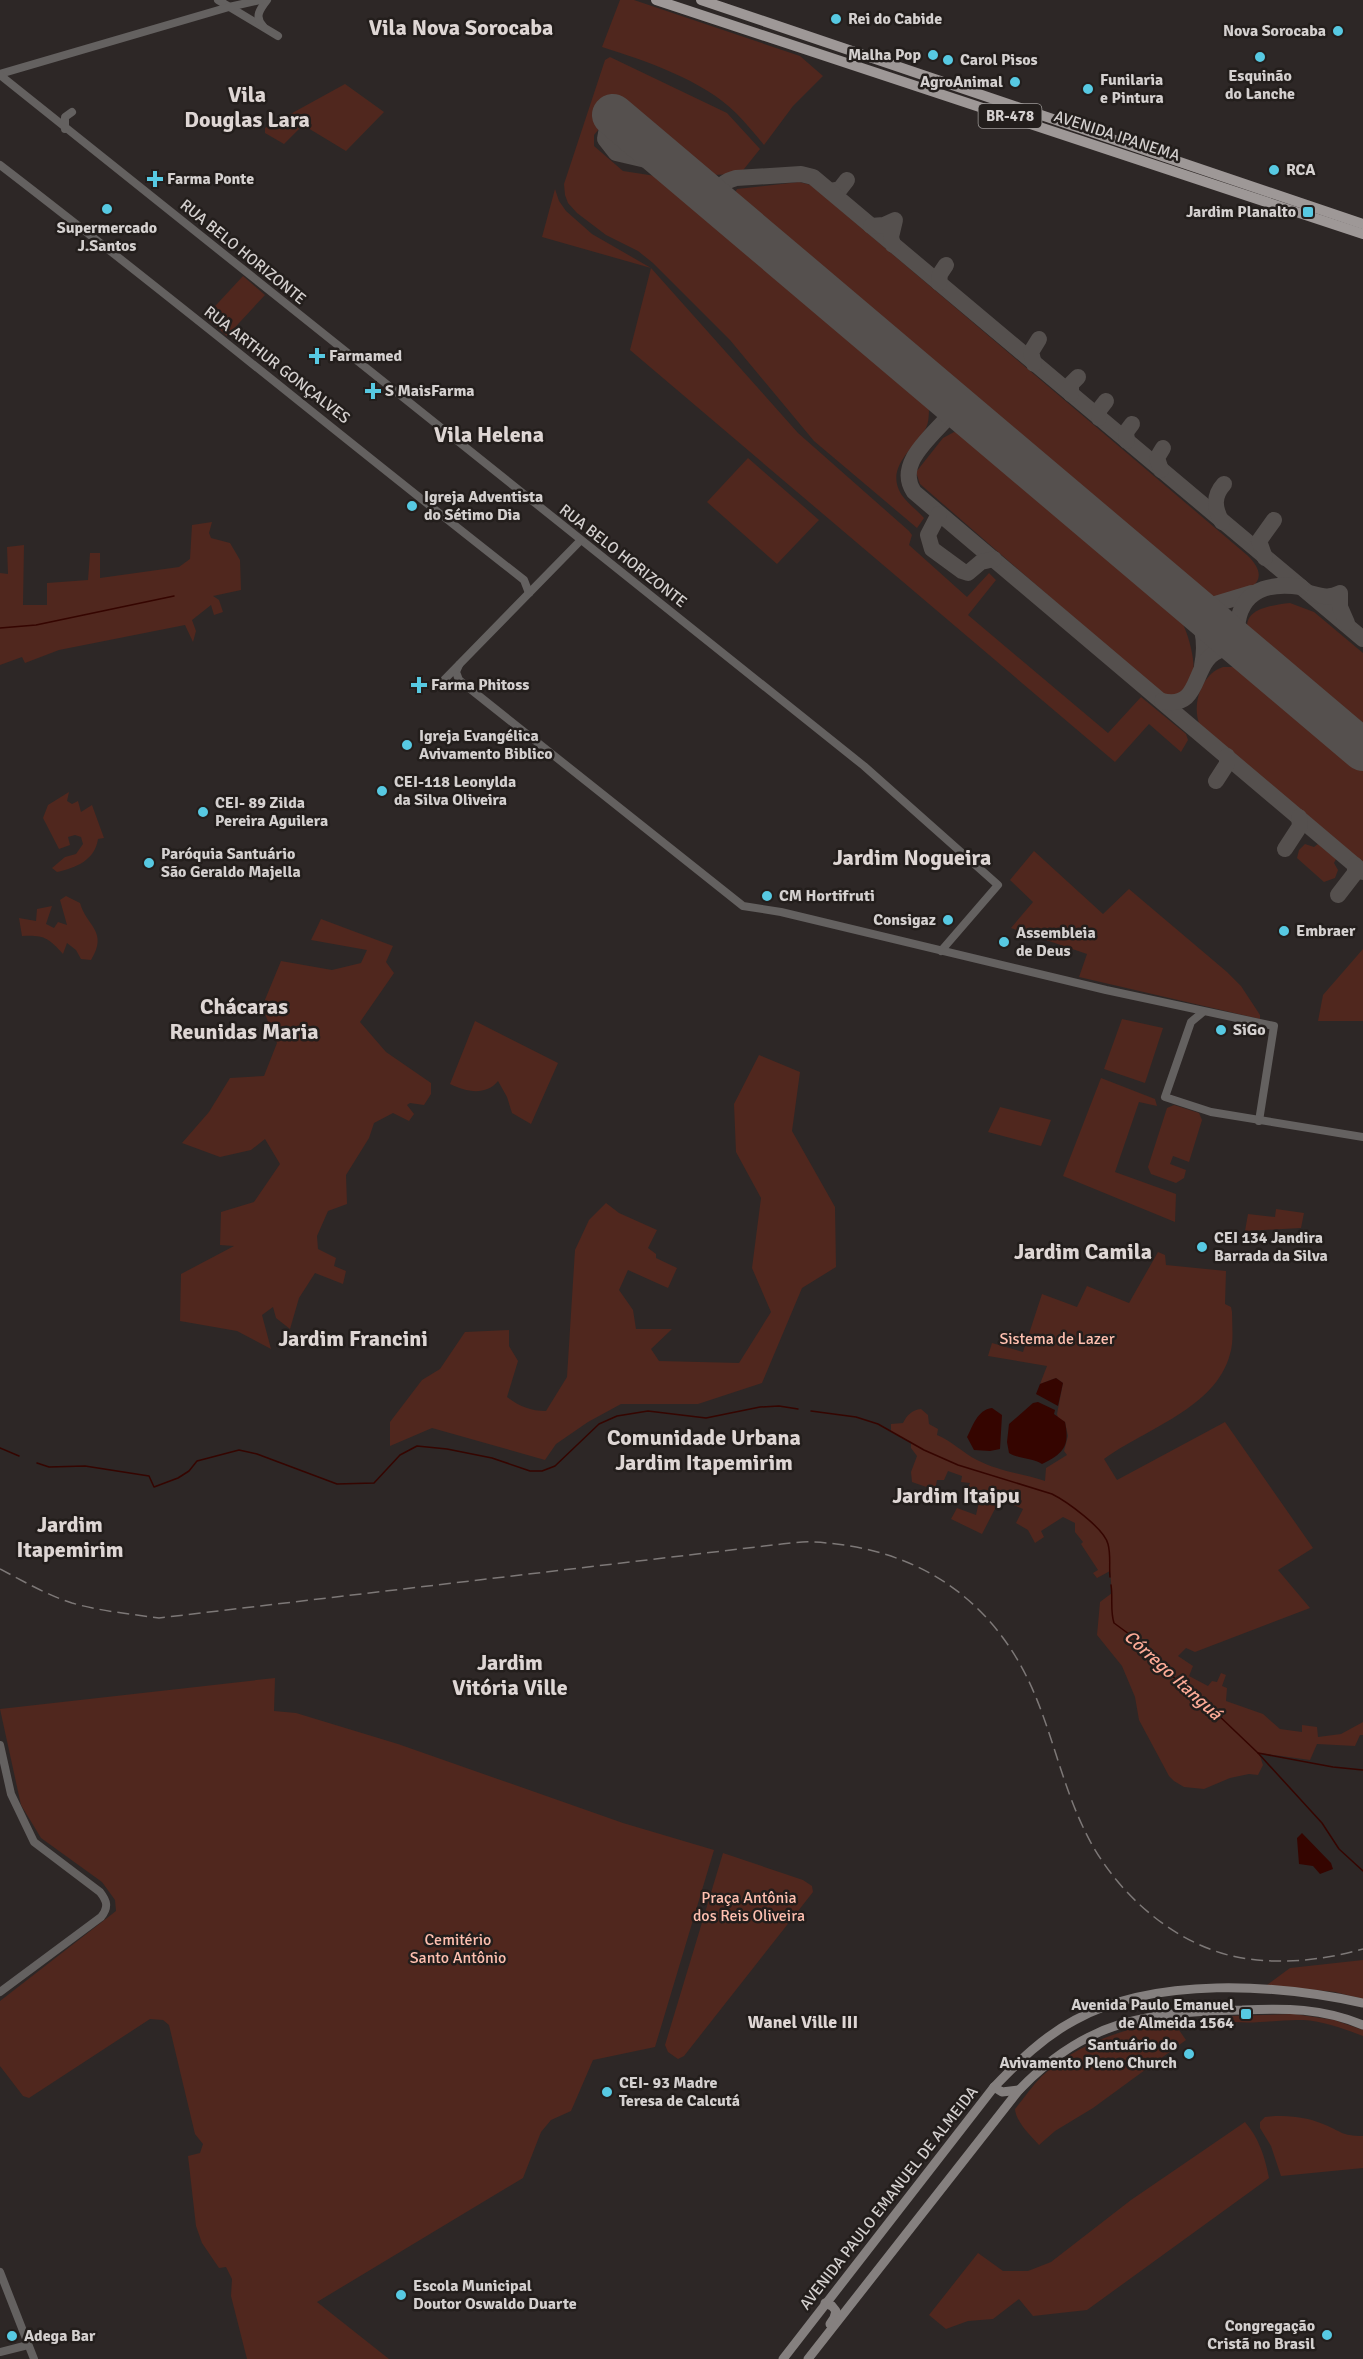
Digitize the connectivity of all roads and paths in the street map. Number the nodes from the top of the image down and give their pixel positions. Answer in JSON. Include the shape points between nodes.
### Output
{"nodes":[{"id":1,"x":217,"y":0,"type":"edge"},
{"id":2,"x":260,"y":0,"type":"edge"},
{"id":3,"x":267,"y":0,"type":"edge"},
{"id":4,"x":656,"y":0,"type":"edge"},
{"id":5,"x":701,"y":0,"type":"edge"},
{"id":6,"x":228,"y":7,"type":"junction"},
{"id":7,"x":210,"y":12,"type":"junction"},
{"id":8,"x":266,"y":29,"type":"junction"},
{"id":9,"x":278,"y":36,"type":"dead end"},
{"id":10,"x":0,"y":75,"type":"edge"},
{"id":11,"x":72,"y":112,"type":"dead end"},
{"id":12,"x":65,"y":129,"type":"junction"},
{"id":13,"x":0,"y":165,"type":"edge"},
{"id":14,"x":1363,"y":224,"type":"edge"},
{"id":15,"x":1363,"y":234,"type":"edge"},
{"id":16,"x":580,"y":541,"type":"junction"},
{"id":17,"x":529,"y":593,"type":"junction"},
{"id":18,"x":459,"y":665,"type":"junction"},
{"id":19,"x":459,"y":680,"type":"junction"},
{"id":20,"x":941,"y":951,"type":"junction"},
{"id":21,"x":1181,"y":1007,"type":"junction"},
{"id":22,"x":1204,"y":1012,"type":"junction"},
{"id":23,"x":1191,"y":1022,"type":"junction"},
{"id":24,"x":1256,"y":1118,"type":"junction"},
{"id":25,"x":1363,"y":1137,"type":"edge"},
{"id":26,"x":0,"y":1745,"type":"edge"},
{"id":27,"x":0,"y":1992,"type":"edge"},
{"id":28,"x":1363,"y":2003,"type":"edge"},
{"id":29,"x":1363,"y":2025,"type":"edge"},
{"id":30,"x":994,"y":2087,"type":"junction"},
{"id":31,"x":1019,"y":2090,"type":"junction"},
{"id":32,"x":0,"y":2272,"type":"edge"},
{"id":33,"x":825,"y":2303,"type":"junction"},
{"id":34,"x":28,"y":2345,"type":"junction"},
{"id":35,"x":0,"y":2352,"type":"edge"},
{"id":36,"x":809,"y":2358,"type":"edge"},
{"id":37,"x":34,"y":2359,"type":"edge"},
{"id":38,"x":783,"y":2359,"type":"edge"}],
"edges":[{"from":1,"to":6,"type":"street"},
{"from":1,"to":7,"type":"street"},
{"from":2,"to":6,"type":"street"},
{"from":3,"to":8,"type":"street","via":[[258,15]]},
{"from":4,"to":15,"type":"main road","name":"AVENIDA IPANEMA","number":"BR-478"},
{"from":5,"to":14,"type":"main road","name":"AVENIDA IPANEMA","number":"BR-478"},
{"from":6,"to":7,"type":"street"},
{"from":6,"to":8,"type":"street"},
{"from":7,"to":10,"type":"street"},
{"from":8,"to":9,"type":"street"},
{"from":10,"to":12,"type":"street","name":"RUA BELO HORIZONTE"},
{"from":11,"to":12,"type":"street","via":[[65,117]]},
{"from":12,"to":16,"type":"street","name":"RUA BELO HORIZONTE"},
{"from":13,"to":17,"type":"street","name":"RUA ARTHUR GONÇALVES","via":[[440,512],[524,580]]},
{"from":16,"to":17,"type":"street"},
{"from":16,"to":20,"type":"street","name":"RUA BELO HORIZONTE","via":[[864,766],[998,885]]},
{"from":17,"to":18,"type":"street"},
{"from":18,"to":19,"type":"street"},
{"from":18,"to":19,"type":"street","via":[[443,681]]},
{"from":19,"to":20,"type":"street","via":[[738,904]]},
{"from":20,"to":21,"type":"street"},
{"from":21,"to":22,"type":"street"},
{"from":21,"to":23,"type":"street"},
{"from":22,"to":23,"type":"street"},
{"from":22,"to":24,"type":"street","via":[[1274,1026]]},
{"from":23,"to":24,"type":"street","via":[[1165,1097],[1211,1112]]},
{"from":24,"to":25,"type":"street"},
{"from":26,"to":27,"type":"street","via":[[11,1794],[34,1842],[100,1892],[107,1903],[101,1917]]},
{"from":28,"to":30,"type":"main road","name":"AVENIDA PAULO EMANUEL DE ALMEIDA","via":[[1301,1991],[1255,1988],[1165,1991],[1131,1998],[1076,2019],[1019,2060]]},
{"from":29,"to":31,"type":"main road","via":[[1311,2009],[1205,2010],[1128,2020],[1068,2048]]},
{"from":30,"to":31,"type":"main road","via":[[1002,2092]]},
{"from":30,"to":33,"type":"main road","name":"AVENIDA PAULO EMANUEL DE ALMEIDA"},
{"from":31,"to":36,"type":"main road"},
{"from":32,"to":34,"type":"street"},
{"from":33,"to":36,"type":"main road","via":[[834,2308],[836,2315]]},
{"from":33,"to":38,"type":"main road","name":"AVENIDA PAULO EMANUEL DE ALMEIDA"},
{"from":34,"to":35,"type":"street"},
{"from":34,"to":37,"type":"street"}]}
